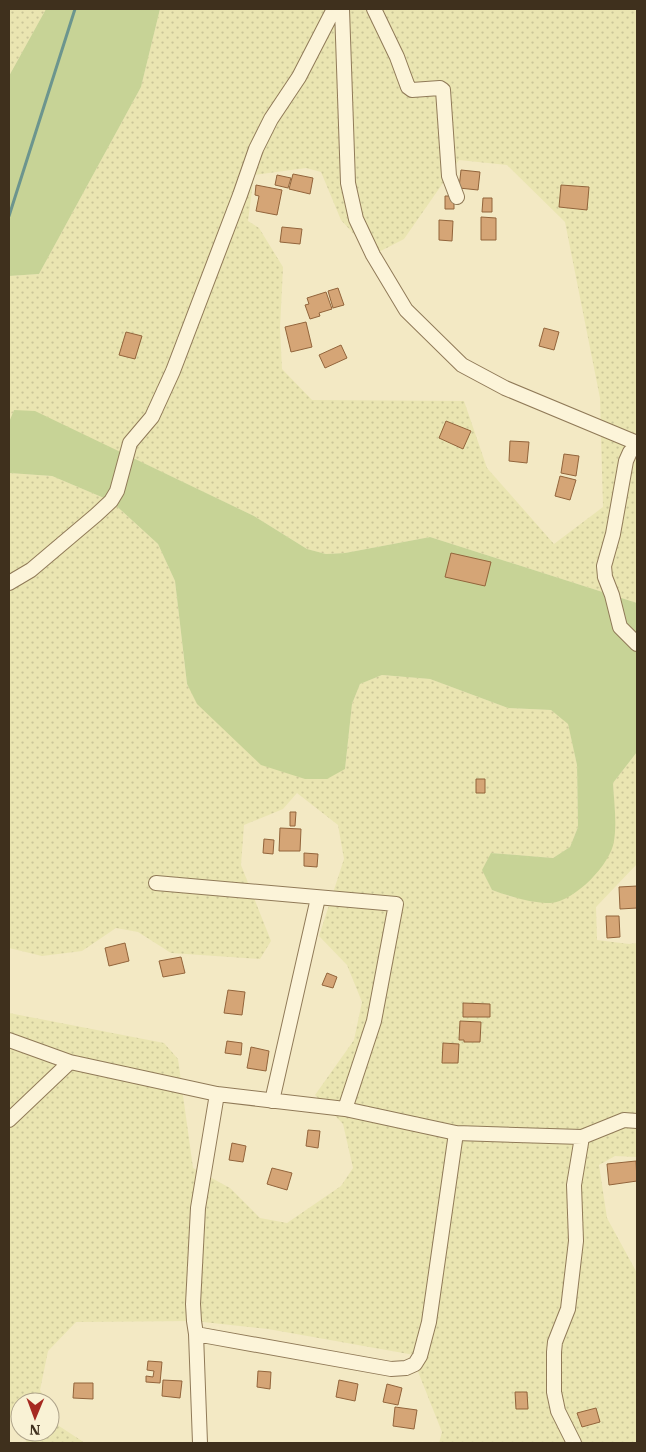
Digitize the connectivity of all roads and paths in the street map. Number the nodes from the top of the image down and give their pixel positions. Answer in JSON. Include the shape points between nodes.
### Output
{"nodes":[{"id":1,"x":334,"y":9,"type":"edge"},
{"id":2,"x":342,"y":9,"type":"edge"},
{"id":3,"x":374,"y":9,"type":"edge"},
{"id":4,"x":457,"y":197,"type":"dead end"},
{"id":5,"x":637,"y":445,"type":"edge"},
{"id":6,"x":9,"y":583,"type":"edge"},
{"id":7,"x":637,"y":644,"type":"edge"},
{"id":8,"x":156,"y":882,"type":"dead end"},
{"id":9,"x":318,"y":898,"type":"junction"},
{"id":10,"x":9,"y":1040,"type":"edge"},
{"id":11,"x":70,"y":1062,"type":"junction"},
{"id":12,"x":217,"y":1094,"type":"junction"},
{"id":13,"x":272,"y":1101,"type":"junction"},
{"id":14,"x":345,"y":1109,"type":"junction"},
{"id":15,"x":9,"y":1120,"type":"edge"},
{"id":16,"x":637,"y":1121,"type":"edge"},
{"id":17,"x":456,"y":1133,"type":"junction"},
{"id":18,"x":582,"y":1137,"type":"junction"},
{"id":19,"x":196,"y":1334,"type":"junction"},
{"id":20,"x":200,"y":1443,"type":"edge"},
{"id":21,"x":574,"y":1443,"type":"edge"}],
"edges":[{"from":1,"to":6,"type":"street","via":[[299,78],[256,148],[173,371],[152,417],[130,443],[117,491],[96,515],[30,570]]},
{"from":2,"to":5,"type":"street","via":[[348,183],[356,219],[373,256],[406,310],[462,365],[505,388]]},
{"from":3,"to":4,"type":"street","via":[[408,87],[412,90],[443,90],[449,176]]},
{"from":5,"to":7,"type":"street","via":[[626,461],[604,566],[604,578],[612,594],[620,627]]},
{"from":8,"to":9,"type":"street"},
{"from":9,"to":13,"type":"street"},
{"from":9,"to":14,"type":"street","via":[[396,904],[374,1021]]},
{"from":10,"to":11,"type":"street"},
{"from":11,"to":12,"type":"street"},
{"from":11,"to":15,"type":"street"},
{"from":12,"to":13,"type":"street"},
{"from":12,"to":19,"type":"street","via":[[198,1208]]},
{"from":13,"to":14,"type":"street"},
{"from":14,"to":17,"type":"street"},
{"from":16,"to":18,"type":"street","via":[[624,1120]]},
{"from":17,"to":18,"type":"street"},
{"from":17,"to":19,"type":"street","via":[[429,1322],[415,1364],[390,1369]]},
{"from":18,"to":21,"type":"street","via":[[574,1185],[576,1241],[568,1310],[554,1352],[554,1392],[558,1411]]},
{"from":19,"to":20,"type":"street"}]}
